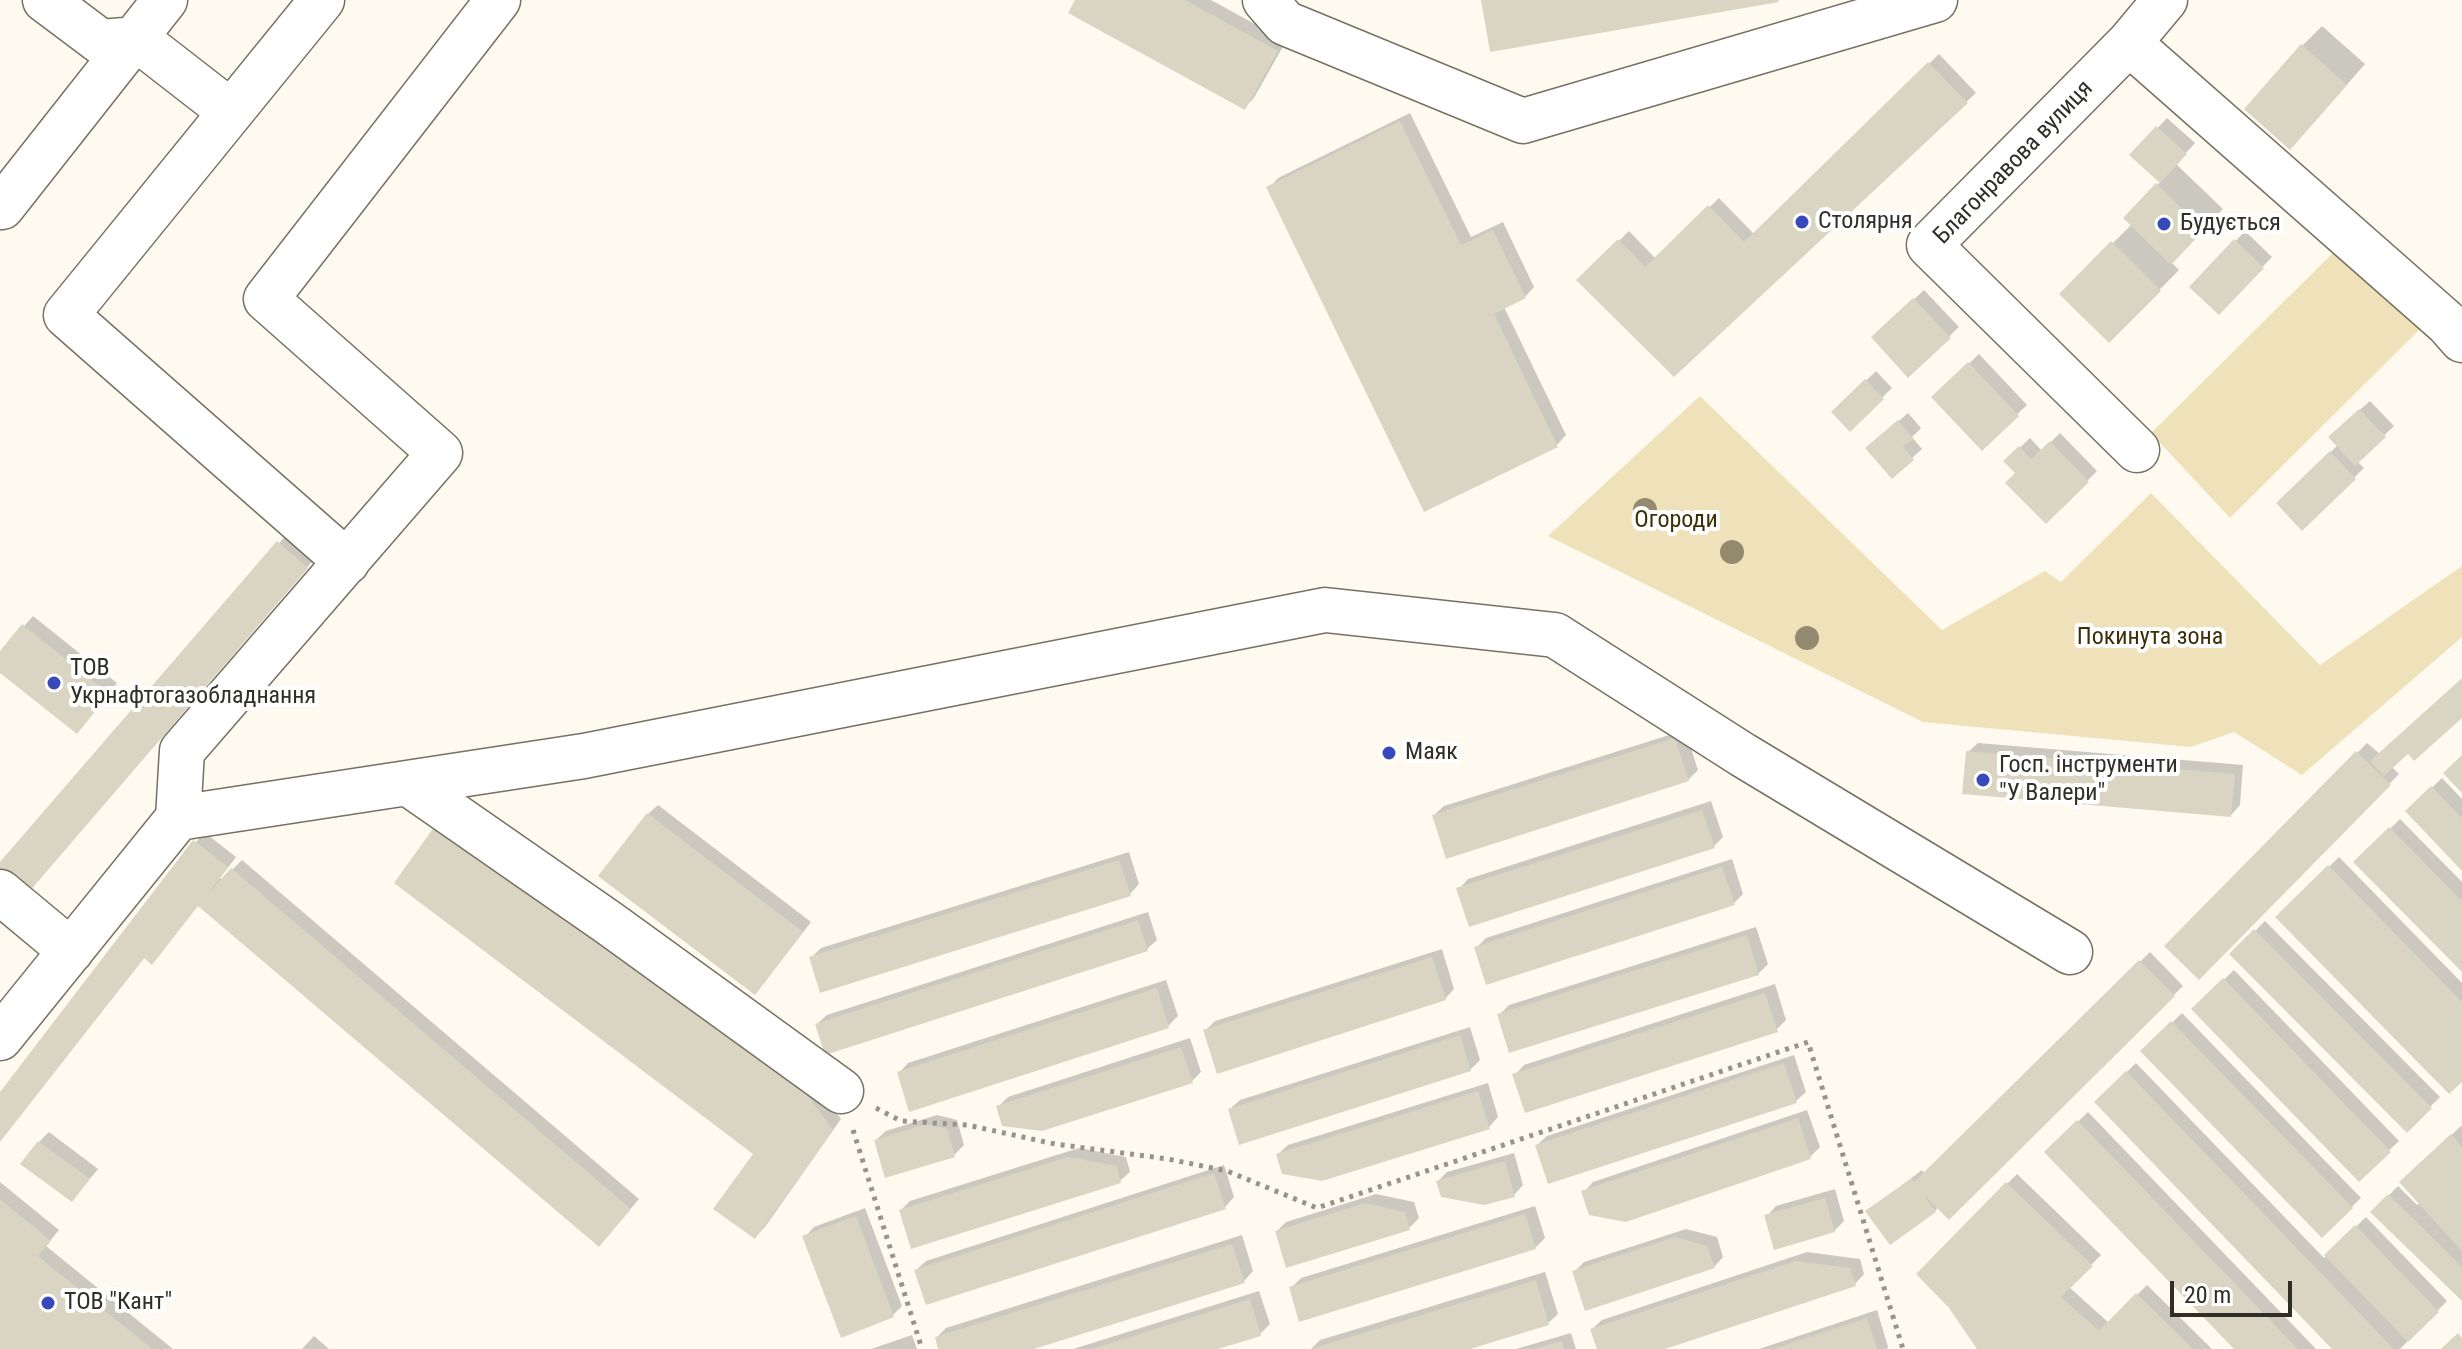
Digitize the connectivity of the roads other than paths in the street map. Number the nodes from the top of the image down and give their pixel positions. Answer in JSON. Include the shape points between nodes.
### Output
{"nodes":[{"id":1,"x":45,"y":0,"type":"edge"},
{"id":2,"x":165,"y":0,"type":"edge"},
{"id":3,"x":322,"y":0,"type":"edge"},
{"id":4,"x":498,"y":0,"type":"edge"},
{"id":5,"x":1265,"y":0,"type":"edge"},
{"id":6,"x":1935,"y":0,"type":"edge"},
{"id":7,"x":2165,"y":0,"type":"edge"},
{"id":8,"x":137,"y":39,"type":"junction"},
{"id":9,"x":2129,"y":43,"type":"junction"},
{"id":10,"x":231,"y":112,"type":"junction"},
{"id":11,"x":2,"y":207,"type":"dead end"},
{"id":12,"x":2462,"y":340,"type":"edge"},
{"id":13,"x":2137,"y":450,"type":"dead end"},
{"id":14,"x":347,"y":562,"type":"junction"},
{"id":15,"x":409,"y":784,"type":"junction"},
{"id":16,"x":178,"y":818,"type":"junction"},
{"id":17,"x":0,"y":892,"type":"edge"},
{"id":18,"x":71,"y":951,"type":"junction"},
{"id":19,"x":2070,"y":952,"type":"dead end"},
{"id":20,"x":0,"y":1038,"type":"edge"},
{"id":21,"x":841,"y":1091,"type":"road end"}],
"edges":[{"from":1,"to":8,"type":"street","via":[[101,42]]},
{"from":2,"to":8,"type":"street"},
{"from":3,"to":10,"type":"street"},
{"from":4,"to":14,"type":"street","via":[[266,299],[440,453]]},
{"from":5,"to":6,"type":"street","via":[[1285,23],[1523,121]]},
{"from":7,"to":9,"type":"street","name":"Благонравова вулиця"},
{"from":8,"to":10,"type":"street"},
{"from":8,"to":11,"type":"street"},
{"from":9,"to":12,"type":"street"},
{"from":9,"to":13,"type":"street","name":"Благонравова вулиця","via":[[1929,245]]},
{"from":10,"to":14,"type":"street","via":[[66,315]]},
{"from":14,"to":16,"type":"street","via":[[182,751]]},
{"from":15,"to":16,"type":"street"},
{"from":15,"to":19,"type":"street","via":[[584,756],[1325,610],[1555,635]]},
{"from":15,"to":21,"type":"street"},
{"from":16,"to":18,"type":"street"},
{"from":17,"to":18,"type":"street"},
{"from":18,"to":20,"type":"street"}]}
